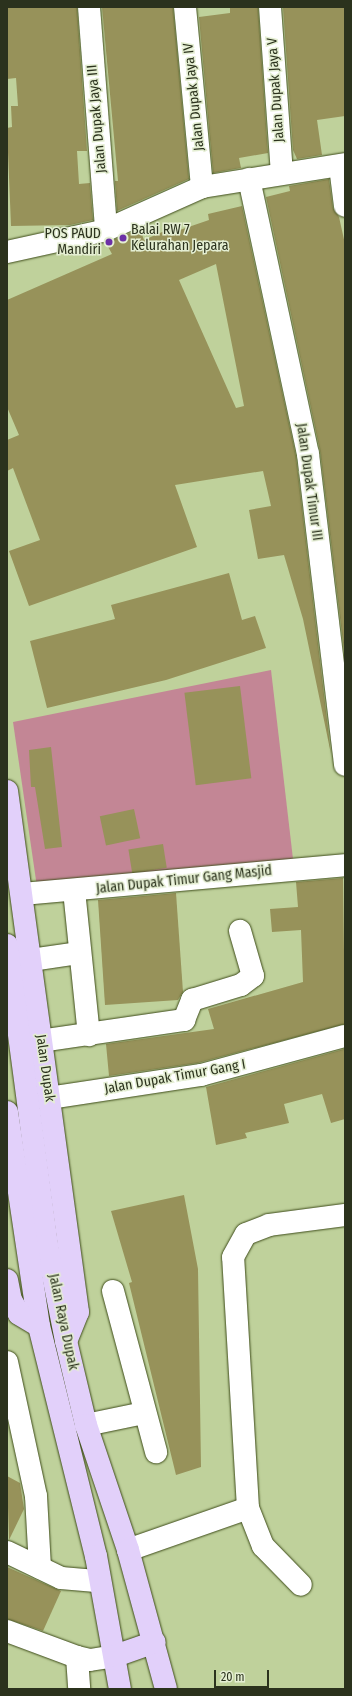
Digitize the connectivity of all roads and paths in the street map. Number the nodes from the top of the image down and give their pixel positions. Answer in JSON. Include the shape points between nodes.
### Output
{"nodes":[{"id":1,"x":89,"y":7,"type":"edge"},
{"id":2,"x":185,"y":7,"type":"edge"},
{"id":3,"x":270,"y":7,"type":"edge"},
{"id":4,"x":342,"y":165,"type":"edge"},
{"id":5,"x":282,"y":173,"type":"junction"},
{"id":6,"x":248,"y":179,"type":"junction"},
{"id":7,"x":202,"y":187,"type":"junction"},
{"id":8,"x":345,"y":206,"type":"edge"},
{"id":9,"x":106,"y":230,"type":"junction"},
{"id":10,"x":7,"y":252,"type":"edge"},
{"id":11,"x":345,"y":765,"type":"edge"},
{"id":12,"x":7,"y":791,"type":"edge"},
{"id":13,"x":345,"y":865,"type":"edge"},
{"id":14,"x":22,"y":894,"type":"junction"},
{"id":15,"x":75,"y":900,"type":"dead end"},
{"id":16,"x":240,"y":931,"type":"dead end"},
{"id":17,"x":7,"y":944,"type":"edge"},
{"id":18,"x":79,"y":953,"type":"junction"},
{"id":19,"x":31,"y":960,"type":"junction"},
{"id":20,"x":89,"y":1035,"type":"junction"},
{"id":21,"x":345,"y":1036,"type":"edge"},
{"id":22,"x":40,"y":1041,"type":"junction"},
{"id":23,"x":49,"y":1098,"type":"junction"},
{"id":24,"x":7,"y":1112,"type":"edge"},
{"id":25,"x":345,"y":1215,"type":"edge"},
{"id":26,"x":113,"y":1291,"type":"dead end"},
{"id":27,"x":8,"y":1294,"type":"edge"},
{"id":28,"x":39,"y":1326,"type":"junction"},
{"id":29,"x":66,"y":1342,"type":"junction"},
{"id":30,"x":7,"y":1362,"type":"edge"},
{"id":31,"x":144,"y":1413,"type":"junction"},
{"id":32,"x":13,"y":1422,"type":"edge"},
{"id":33,"x":86,"y":1425,"type":"junction"},
{"id":34,"x":156,"y":1452,"type":"dead end"},
{"id":35,"x":248,"y":1508,"type":"junction"},
{"id":36,"x":128,"y":1550,"type":"junction"},
{"id":37,"x":7,"y":1552,"type":"edge"},
{"id":38,"x":40,"y":1568,"type":"junction"},
{"id":39,"x":99,"y":1581,"type":"junction"},
{"id":40,"x":301,"y":1585,"type":"dead end"},
{"id":41,"x":7,"y":1631,"type":"edge"},
{"id":42,"x":155,"y":1642,"type":"junction"},
{"id":43,"x":115,"y":1656,"type":"junction"},
{"id":44,"x":77,"y":1657,"type":"junction"},
{"id":45,"x":79,"y":1689,"type":"edge"},
{"id":46,"x":120,"y":1689,"type":"edge"},
{"id":47,"x":166,"y":1689,"type":"edge"}],
"edges":[{"from":1,"to":9,"type":"street","name":"Jalan Dupak Jaya III"},
{"from":2,"to":7,"type":"street","name":"Jalan Dupak Jaya IV"},
{"from":3,"to":5,"type":"street","name":"Jalan Dupak Jaya V"},
{"from":4,"to":5,"type":"street"},
{"from":4,"to":8,"type":"street"},
{"from":5,"to":6,"type":"street"},
{"from":6,"to":7,"type":"street"},
{"from":6,"to":11,"type":"street","name":"Jalan Dupak Timur III","via":[[308,454]]},
{"from":7,"to":9,"type":"street"},
{"from":9,"to":10,"type":"street"},
{"from":12,"to":14,"type":"main road","name":"Jalan Dupak"},
{"from":13,"to":14,"type":"street","name":"Jalan Dupak Timur Gang Masjid"},
{"from":14,"to":19,"type":"main road","name":"Jalan Dupak"},
{"from":15,"to":18,"type":"street"},
{"from":16,"to":20,"type":"street","via":[[253,976],[248,981],[192,1000],[187,1006],[187,1016],[176,1024]]},
{"from":17,"to":29,"type":"main road","name":"Jalan Raya Dupak","via":[[42,1214]]},
{"from":18,"to":19,"type":"street"},
{"from":18,"to":20,"type":"street"},
{"from":19,"to":22,"type":"main road","name":"Jalan Dupak"},
{"from":20,"to":22,"type":"street"},
{"from":21,"to":23,"type":"street","name":"Jalan Dupak Timur Gang I","via":[[201,1075]]},
{"from":22,"to":23,"type":"main road","name":"Jalan Dupak"},
{"from":23,"to":29,"type":"main road","name":"Jalan Dupak","via":[[78,1312]]},
{"from":24,"to":28,"type":"main road","name":"Jalan Raya Dupak"},
{"from":25,"to":35,"type":"street","via":[[269,1225],[246,1234],[233,1257]]},
{"from":26,"to":31,"type":"street"},
{"from":27,"to":28,"type":"main road","via":[[19,1314]]},
{"from":28,"to":39,"type":"main road","name":"Jalan Raya Dupak"},
{"from":29,"to":33,"type":"main road","name":"Jalan Raya Dupak"},
{"from":30,"to":32,"type":"street"},
{"from":31,"to":33,"type":"street"},
{"from":31,"to":34,"type":"street"},
{"from":32,"to":38,"type":"street","via":[[36,1496]]},
{"from":33,"to":36,"type":"main road","name":"Jalan Raya Dupak"},
{"from":35,"to":36,"type":"street"},
{"from":35,"to":40,"type":"street","via":[[262,1546]]},
{"from":36,"to":42,"type":"main road","name":"Jalan Raya Dupak"},
{"from":37,"to":38,"type":"street"},
{"from":38,"to":39,"type":"street","via":[[61,1578]]},
{"from":39,"to":43,"type":"main road","name":"Jalan Raya Dupak"},
{"from":41,"to":44,"type":"street"},
{"from":42,"to":43,"type":"main road"},
{"from":42,"to":47,"type":"main road","name":"Jalan Raya Dupak"},
{"from":43,"to":44,"type":"street","via":[[90,1660]]},
{"from":43,"to":46,"type":"main road","name":"Jalan Raya Dupak"},
{"from":44,"to":45,"type":"street"}]}
